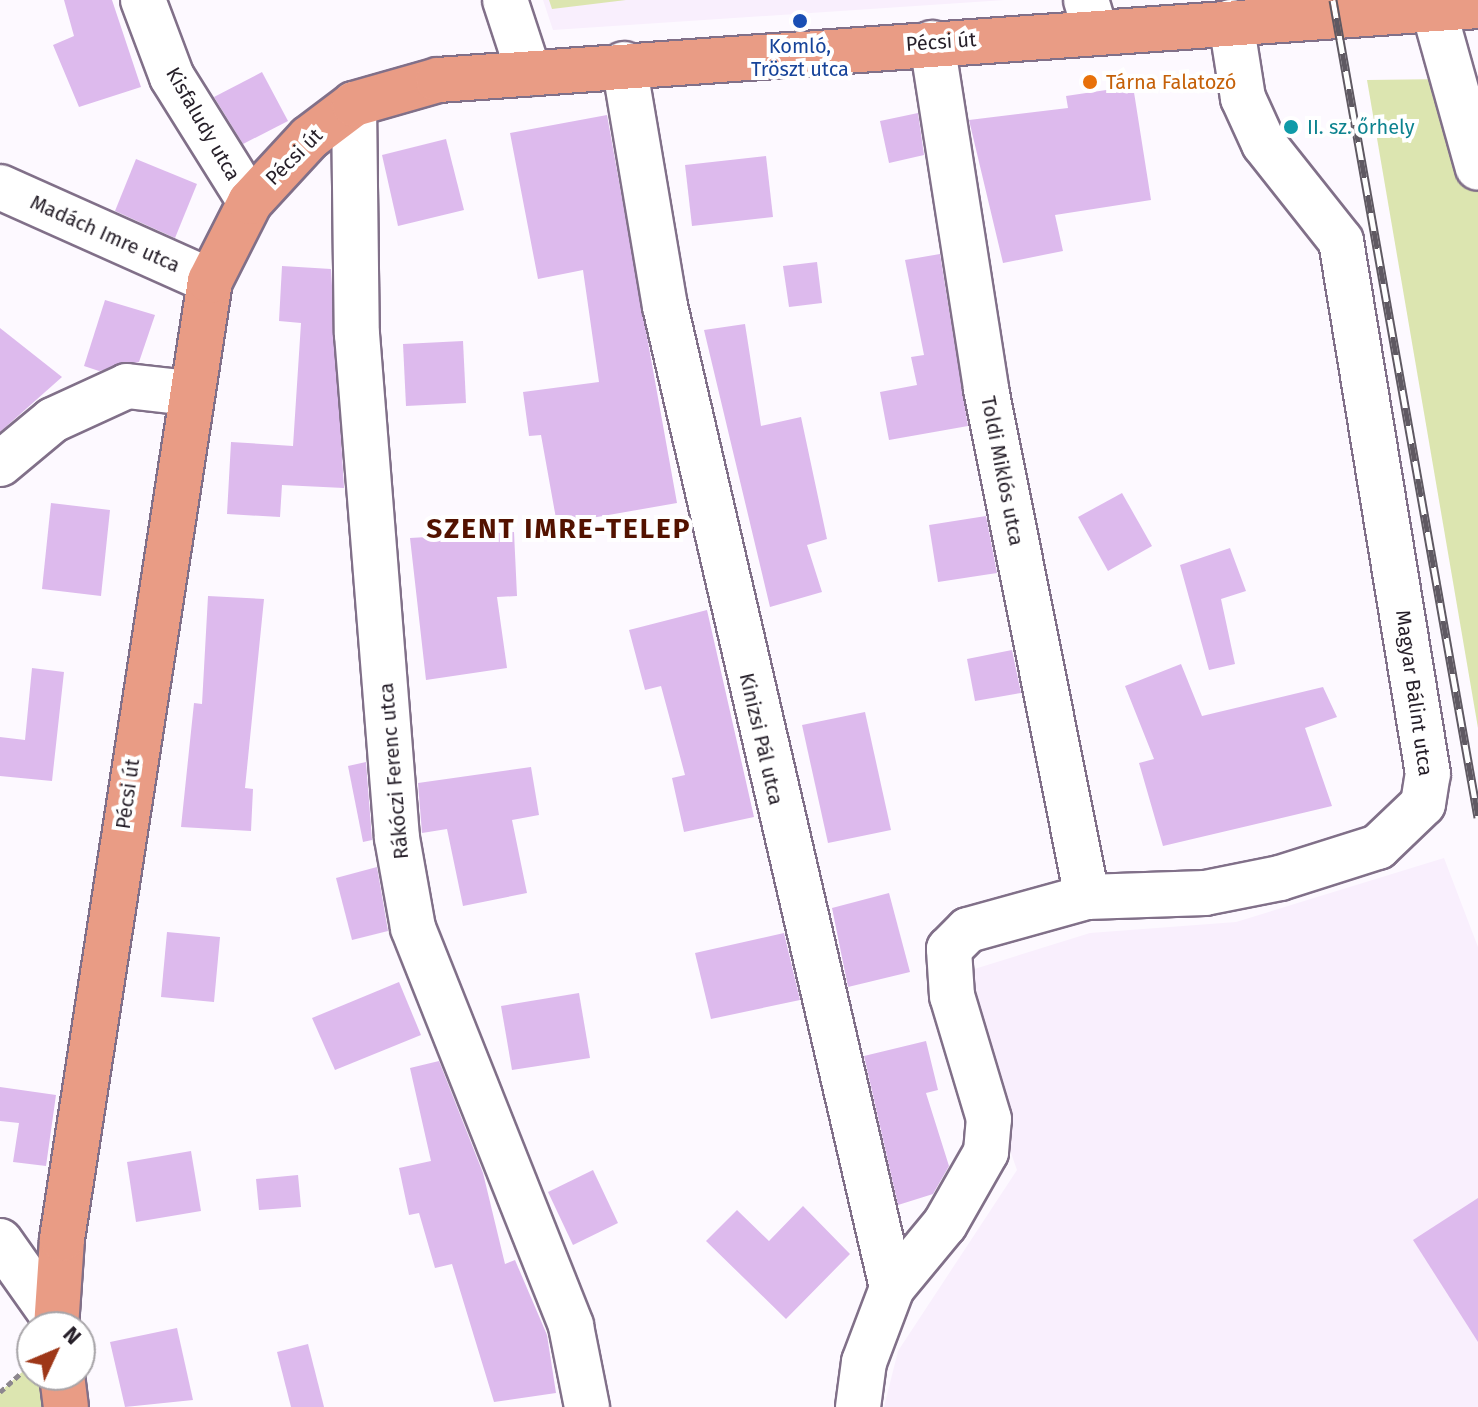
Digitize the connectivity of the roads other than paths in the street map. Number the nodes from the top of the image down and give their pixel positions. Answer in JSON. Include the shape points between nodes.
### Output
{"nodes":[{"id":1,"x":143,"y":0,"type":"edge"},
{"id":2,"x":505,"y":0,"type":"edge"},
{"id":3,"x":1432,"y":6,"type":"edge"},
{"id":4,"x":1478,"y":6,"type":"edge"},
{"id":5,"x":1091,"y":16,"type":"edge"},
{"id":6,"x":1231,"y":22,"type":"junction"},
{"id":7,"x":932,"y":43,"type":"junction"},
{"id":8,"x":624,"y":64,"type":"junction"},
{"id":9,"x":529,"y":73,"type":"junction"},
{"id":10,"x":354,"y":104,"type":"junction"},
{"id":11,"x":1478,"y":168,"type":"edge"},
{"id":12,"x":0,"y":187,"type":"edge"},
{"id":13,"x":250,"y":202,"type":"junction"},
{"id":14,"x":210,"y":281,"type":"junction"},
{"id":15,"x":188,"y":393,"type":"junction"},
{"id":16,"x":0,"y":464,"type":"edge"},
{"id":17,"x":1087,"y":897,"type":"junction"},
{"id":18,"x":0,"y":1241,"type":"edge"},
{"id":19,"x":892,"y":1288,"type":"junction"},
{"id":20,"x":48,"y":1311,"type":"edge"},
{"id":21,"x":58,"y":1311,"type":"edge"},
{"id":22,"x":587,"y":1407,"type":"edge"},
{"id":23,"x":858,"y":1407,"type":"edge"}],
"edges":[{"from":1,"to":13,"type":"street","name":"Kisfaludy utca","via":[[172,77]]},
{"from":2,"to":9,"type":"street"},
{"from":3,"to":4,"type":"main road","name":"Pécsi út"},
{"from":3,"to":6,"type":"main road","name":"Pécsi út"},
{"from":3,"to":11,"type":"street"},
{"from":5,"to":6,"type":"main road","name":"Pécsi út"},
{"from":5,"to":7,"type":"main road","name":"Pécsi út"},
{"from":6,"to":17,"type":"street","name":"Magyar Bálint utca","via":[[1243,98],[1264,144],[1341,241],[1428,774],[1410,823],[1378,847],[1205,893]]},
{"from":7,"to":8,"type":"main road","name":"Pécsi út"},
{"from":7,"to":17,"type":"street","name":"Toldi Miklós utca","via":[[986,389]]},
{"from":8,"to":9,"type":"main road","name":"Pécsi út"},
{"from":8,"to":19,"type":"street","name":"Kinizsi Pál utca","via":[[668,322]]},
{"from":9,"to":10,"type":"main road","name":"Pécsi út","via":[[438,80]]},
{"from":10,"to":13,"type":"main road","name":"Pécsi út","via":[[309,138]]},
{"from":10,"to":22,"type":"street","name":"Rákóczi Ferenc utca","via":[[357,334],[397,838],[413,928],[571,1326]]},
{"from":12,"to":14,"type":"street","name":"Madách Imre utca"},
{"from":13,"to":14,"type":"main road","name":"Pécsi út"},
{"from":14,"to":15,"type":"main road","name":"Pécsi út"},
{"from":15,"to":16,"type":"street","via":[[127,386],[53,420]]},
{"from":15,"to":21,"type":"main road","name":"Pécsi út"},
{"from":17,"to":19,"type":"street","name":"Magyar Bálint utca","via":[[968,930],[949,949],[952,996],[989,1119],[986,1152],[945,1224]]},
{"from":18,"to":20,"type":"street"},
{"from":19,"to":23,"type":"street","via":[[864,1362]]}]}
